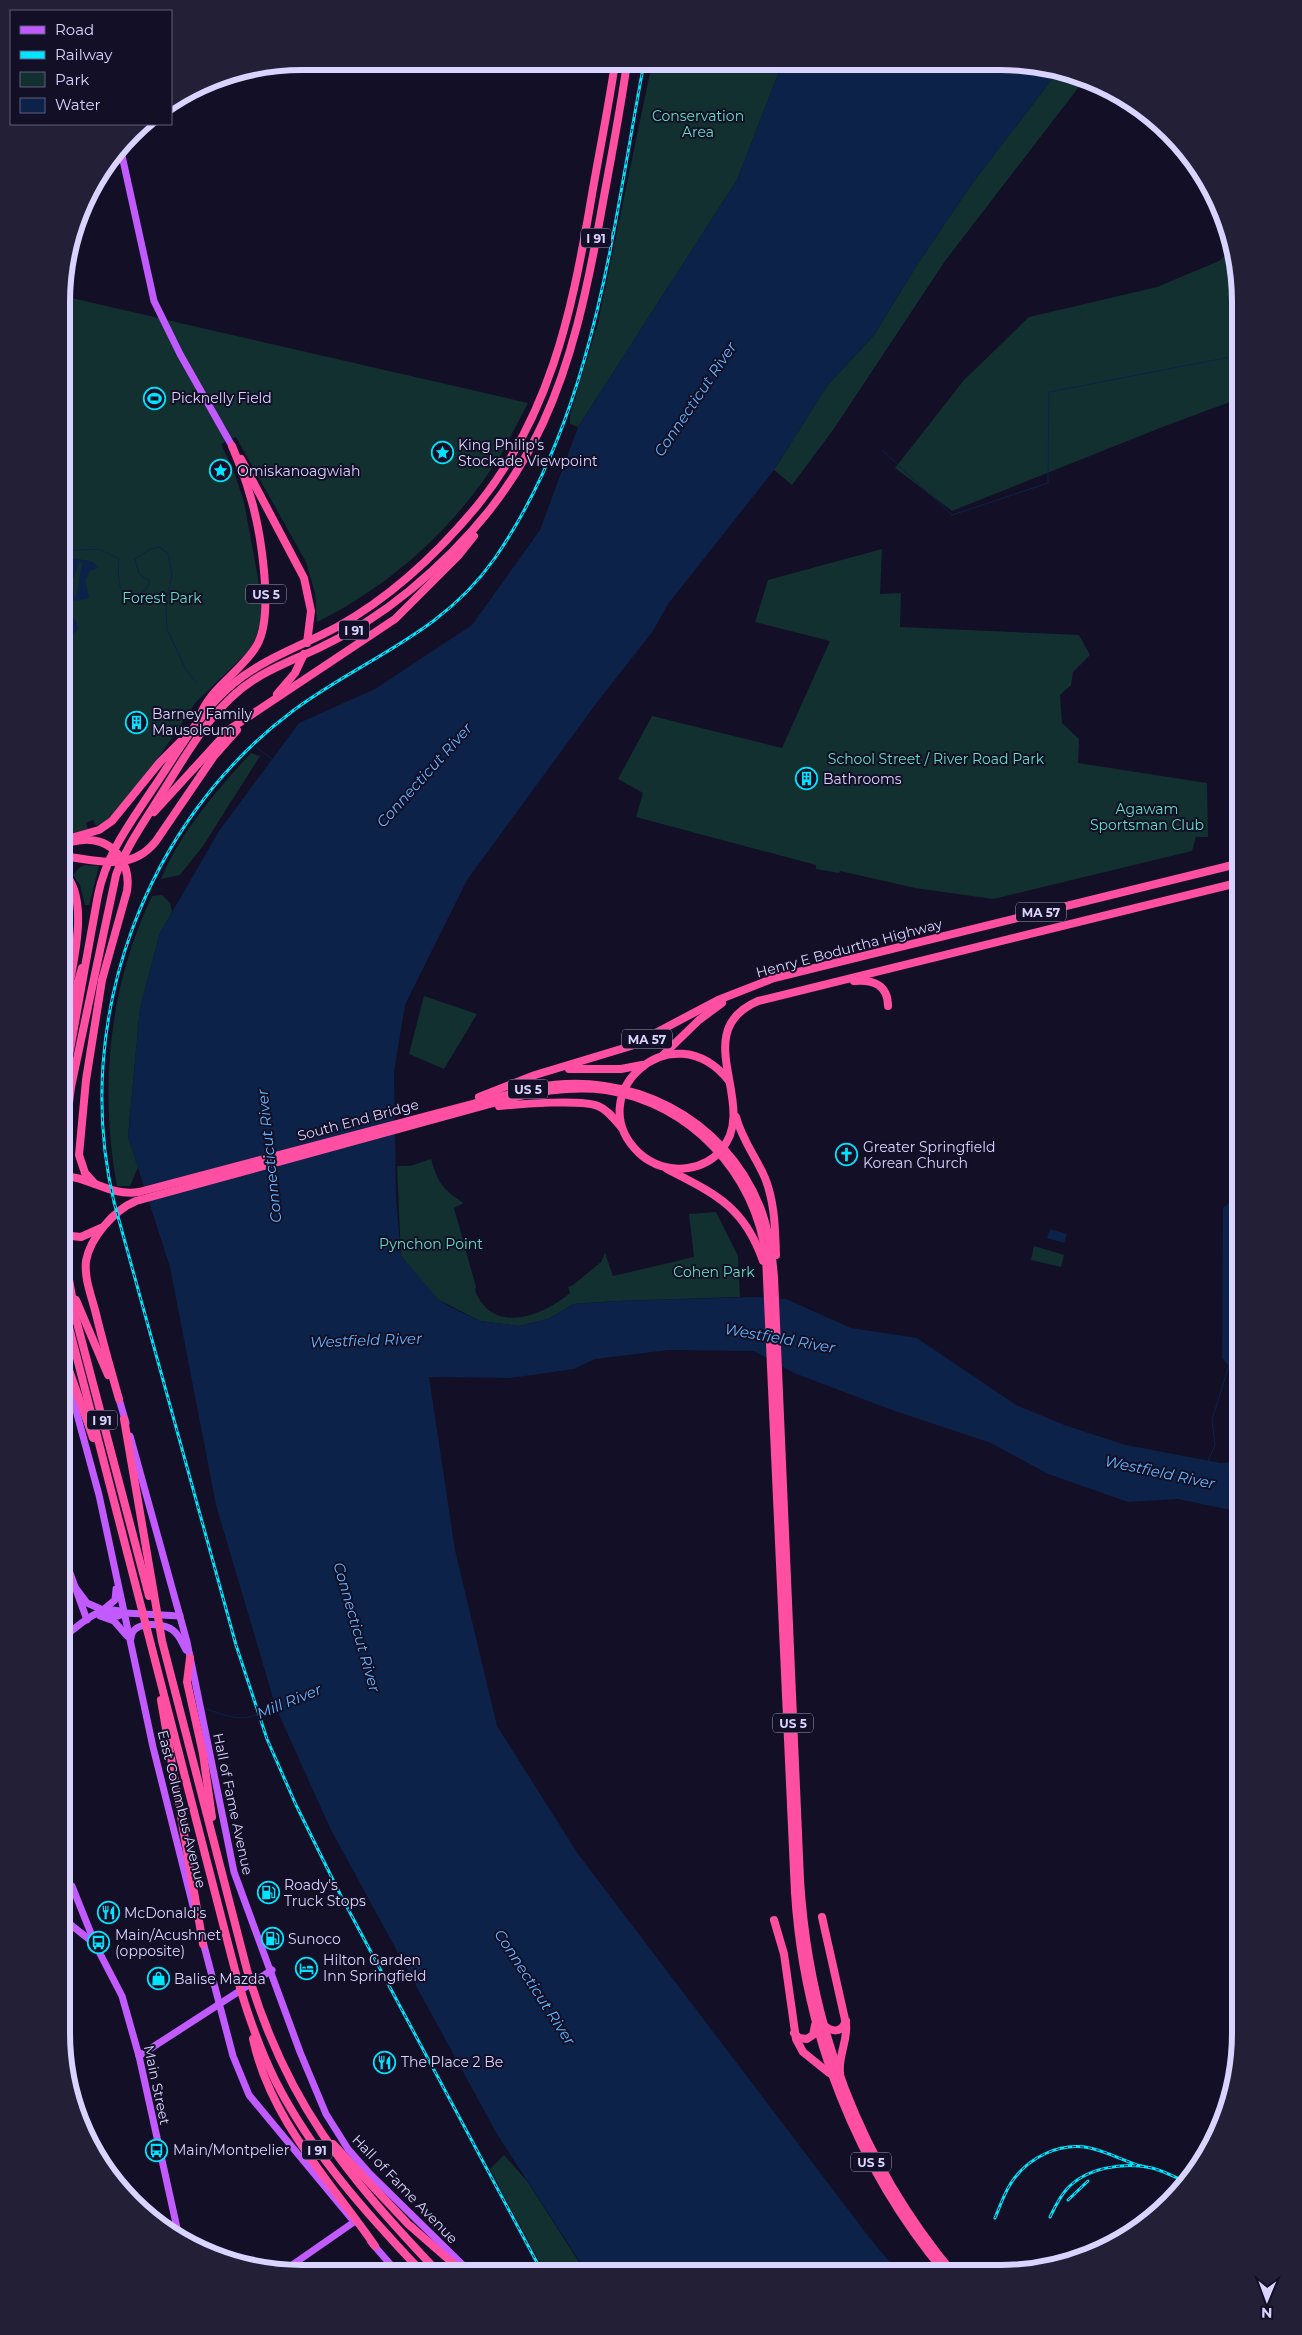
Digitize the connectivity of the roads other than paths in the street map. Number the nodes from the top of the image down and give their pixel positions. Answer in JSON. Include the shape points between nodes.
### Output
{"nodes":[{"id":1,"x":614,"y":70,"type":"edge"},
{"id":2,"x":626,"y":70,"type":"edge"},
{"id":3,"x":122,"y":156,"type":"edge"},
{"id":4,"x":232,"y":446,"type":"junction"},
{"id":5,"x":487,"y":515,"type":"junction"},
{"id":6,"x":266,"y":704,"type":"junction"},
{"id":7,"x":253,"y":714,"type":"junction"},
{"id":8,"x":196,"y":724,"type":"junction"},
{"id":9,"x":189,"y":734,"type":"junction"},
{"id":10,"x":140,"y":828,"type":"junction"},
{"id":11,"x":70,"y":840,"type":"edge"},
{"id":12,"x":70,"y":841,"type":"edge"},
{"id":13,"x":70,"y":857,"type":"edge"},
{"id":14,"x":1232,"y":865,"type":"edge"},
{"id":15,"x":70,"y":882,"type":"edge"},
{"id":16,"x":1232,"y":884,"type":"edge"},
{"id":17,"x":92,"y":937,"type":"junction"},
{"id":18,"x":98,"y":964,"type":"junction"},
{"id":19,"x":70,"y":977,"type":"edge"},
{"id":20,"x":822,"y":984,"type":"junction"},
{"id":21,"x":752,"y":986,"type":"junction"},
{"id":22,"x":888,"y":1006,"type":"dead end"},
{"id":23,"x":70,"y":1008,"type":"edge"},
{"id":24,"x":70,"y":1052,"type":"edge"},
{"id":25,"x":663,"y":1055,"type":"junction"},
{"id":26,"x":642,"y":1066,"type":"junction"},
{"id":27,"x":535,"y":1075,"type":"junction"},
{"id":28,"x":86,"y":1080,"type":"junction"},
{"id":29,"x":728,"y":1081,"type":"junction"},
{"id":30,"x":607,"y":1088,"type":"junction"},
{"id":31,"x":70,"y":1091,"type":"edge"},
{"id":32,"x":476,"y":1108,"type":"junction"},
{"id":33,"x":735,"y":1111,"type":"junction"},
{"id":34,"x":450,"y":1112,"type":"junction"},
{"id":35,"x":623,"y":1128,"type":"junction"},
{"id":36,"x":661,"y":1166,"type":"junction"},
{"id":37,"x":70,"y":1177,"type":"edge"},
{"id":38,"x":98,"y":1186,"type":"junction"},
{"id":39,"x":108,"y":1223,"type":"junction"},
{"id":40,"x":70,"y":1236,"type":"edge"},
{"id":41,"x":70,"y":1275,"type":"edge"},
{"id":42,"x":771,"y":1277,"type":"junction"},
{"id":43,"x":70,"y":1287,"type":"edge"},
{"id":44,"x":70,"y":1331,"type":"edge"},
{"id":45,"x":70,"y":1373,"type":"edge"},
{"id":46,"x":70,"y":1388,"type":"edge"},
{"id":47,"x":777,"y":1399,"type":"junction"},
{"id":48,"x":119,"y":1400,"type":"junction"},
{"id":49,"x":124,"y":1419,"type":"junction"},
{"id":50,"x":113,"y":1499,"type":"junction"},
{"id":51,"x":116,"y":1574,"type":"junction"},
{"id":52,"x":70,"y":1577,"type":"edge"},
{"id":53,"x":72,"y":1583,"type":"junction"},
{"id":54,"x":152,"y":1599,"type":"junction"},
{"id":55,"x":102,"y":1613,"type":"junction"},
{"id":56,"x":125,"y":1613,"type":"junction"},
{"id":57,"x":180,"y":1616,"type":"junction"},
{"id":58,"x":87,"y":1620,"type":"junction"},
{"id":59,"x":70,"y":1632,"type":"edge"},
{"id":60,"x":131,"y":1641,"type":"junction"},
{"id":61,"x":190,"y":1658,"type":"junction"},
{"id":62,"x":158,"y":1674,"type":"junction"},
{"id":63,"x":217,"y":1851,"type":"junction"},
{"id":64,"x":70,"y":1877,"type":"edge"},
{"id":65,"x":822,"y":1917,"type":"dead end"},
{"id":66,"x":774,"y":1920,"type":"dead end"},
{"id":67,"x":70,"y":1924,"type":"edge"},
{"id":68,"x":95,"y":1944,"type":"junction"},
{"id":69,"x":204,"y":1944,"type":"junction"},
{"id":70,"x":272,"y":1970,"type":"junction"},
{"id":71,"x":219,"y":2004,"type":"junction"},
{"id":72,"x":246,"y":2009,"type":"junction"},
{"id":73,"x":814,"y":2016,"type":"junction"},
{"id":74,"x":846,"y":2020,"type":"junction"},
{"id":75,"x":822,"y":2024,"type":"junction"},
{"id":76,"x":794,"y":2033,"type":"junction"},
{"id":77,"x":139,"y":2056,"type":"junction"},
{"id":78,"x":832,"y":2077,"type":"junction"},
{"id":79,"x":841,"y":2082,"type":"junction"},
{"id":80,"x":302,"y":2104,"type":"junction"},
{"id":81,"x":354,"y":2222,"type":"junction"},
{"id":82,"x":177,"y":2229,"type":"edge"},
{"id":83,"x":923,"y":2239,"type":"junction"},
{"id":84,"x":375,"y":2246,"type":"junction"},
{"id":85,"x":292,"y":2265,"type":"edge"},
{"id":86,"x":391,"y":2265,"type":"edge"},
{"id":87,"x":416,"y":2265,"type":"edge"},
{"id":88,"x":432,"y":2265,"type":"edge"},
{"id":89,"x":455,"y":2265,"type":"edge"},
{"id":90,"x":463,"y":2265,"type":"edge"},
{"id":91,"x":936,"y":2265,"type":"edge"},
{"id":92,"x":940,"y":2265,"type":"edge"},
{"id":93,"x":946,"y":2265,"type":"edge"},
{"id":94,"x":951,"y":2265,"type":"edge"}],
"edges":[{"from":1,"to":8,"type":"highway","number":"I 91","via":[[566,328],[538,407],[509,461],[466,519],[402,581],[345,622],[248,672],[227,689]]},
{"from":2,"to":5,"type":"highway","number":"I 91","via":[[593,258],[570,354],[537,438]]},
{"from":3,"to":4,"type":"main road","number":"US 5","via":[[154,301]]},
{"from":4,"to":6,"type":"highway","number":"US 5","via":[[302,572],[308,593],[311,621],[304,655],[288,681]]},
{"from":4,"to":8,"type":"highway","number":"US 5","via":[[252,502],[265,586],[266,618],[255,649],[212,694]]},
{"from":5,"to":6,"type":"highway","via":[[458,556],[395,619]]},
{"from":5,"to":10,"type":"highway","number":"I 91","via":[[436,568],[380,613],[342,636],[261,676],[233,696],[203,730]]},
{"from":6,"to":7,"type":"highway","number":"US 5"},
{"from":7,"to":10,"type":"highway","number":"US 5","via":[[220,739]]},
{"from":7,"to":13,"type":"highway","via":[[218,750],[148,850],[131,860],[115,863]]},
{"from":8,"to":9,"type":"highway","number":"I 91"},
{"from":9,"to":11,"type":"highway","via":[[160,762],[112,821]]},
{"from":9,"to":17,"type":"highway","number":"I 91","via":[[113,852],[100,886]]},
{"from":10,"to":18,"type":"highway","number":"I 91","via":[[116,875]]},
{"from":12,"to":28,"type":"highway","via":[[101,842],[123,861],[128,877],[102,980]]},
{"from":14,"to":21,"type":"highway","name":"Henry E Bodurtha Highway","number":"MA 57","via":[[798,971]]},
{"from":15,"to":19,"type":"highway","via":[[75,890],[78,914]]},
{"from":16,"to":20,"type":"highway","name":"Henry E Bodurtha Highway","number":"MA 57"},
{"from":17,"to":23,"type":"highway"},
{"from":17,"to":24,"type":"highway","number":"I 91"},
{"from":18,"to":28,"type":"highway"},
{"from":18,"to":31,"type":"highway","number":"I 91"},
{"from":20,"to":22,"type":"highway","via":[[874,981],[885,992]]},
{"from":20,"to":29,"type":"highway","name":"Henry E Bodurtha Highway","number":"MA 57","via":[[761,1000],[740,1013],[729,1029],[724,1046]]},
{"from":21,"to":25,"type":"highway","via":[[709,1012]]},
{"from":21,"to":27,"type":"highway","name":"Henry E Bodurtha Highway","number":"MA 57","via":[[718,1000],[631,1046]]},
{"from":25,"to":26,"type":"highway"},
{"from":25,"to":29,"type":"highway","via":[[700,1058]]},
{"from":26,"to":27,"type":"highway","via":[[573,1069]]},
{"from":26,"to":35,"type":"highway","via":[[630,1079],[622,1097]]},
{"from":27,"to":34,"type":"highway","name":"Henry E Bodurtha Highway","number":"MA 57"},
{"from":28,"to":38,"type":"highway","via":[[79,1155],[85,1173]]},
{"from":29,"to":33,"type":"highway"},
{"from":30,"to":32,"type":"highway","number":"US 5","via":[[552,1090]]},
{"from":30,"to":34,"type":"highway","number":"US 5","via":[[573,1083],[546,1086]]},
{"from":30,"to":42,"type":"highway","number":"US 5","via":[[640,1096],[678,1117],[709,1137],[730,1160],[750,1186],[760,1207],[770,1240]]},
{"from":32,"to":34,"type":"highway","number":"US 5"},
{"from":32,"to":35,"type":"highway","via":[[530,1103],[591,1104],[607,1112]]},
{"from":33,"to":36,"type":"highway","via":[[731,1134],[715,1156],[686,1168]]},
{"from":33,"to":42,"type":"highway","via":[[744,1143],[762,1172],[772,1200],[776,1239]]},
{"from":34,"to":38,"type":"highway","name":"South End Bridge","number":"US 5","via":[[144,1191],[119,1193]]},
{"from":34,"to":39,"type":"highway","name":"South End Bridge","number":"US 5","via":[[140,1199],[127,1205]]},
{"from":35,"to":36,"type":"highway","via":[[640,1154]]},
{"from":36,"to":42,"type":"highway","via":[[702,1186],[731,1208],[756,1243]]},
{"from":37,"to":38,"type":"highway","name":"South End Bridge"},
{"from":39,"to":40,"type":"highway","number":"US 5","via":[[92,1234]]},
{"from":39,"to":48,"type":"highway","via":[[90,1250],[86,1271]]},
{"from":41,"to":48,"type":"highway","via":[[80,1313]]},
{"from":42,"to":47,"type":"highway","number":"US 5"},
{"from":43,"to":54,"type":"highway","number":"I 91"},
{"from":44,"to":50,"type":"highway","number":"I 91"},
{"from":45,"to":50,"type":"highway"},
{"from":46,"to":51,"type":"main road","name":"East Columbus Avenue","via":[[92,1466]]},
{"from":47,"to":73,"type":"highway","number":"US 5","via":[[794,1893],[800,1951]]},
{"from":47,"to":75,"type":"highway","number":"US 5","via":[[801,1903]]},
{"from":48,"to":49,"type":"main road","name":"Hall of Fame Avenue"},
{"from":49,"to":54,"type":"highway"},
{"from":49,"to":57,"type":"main road","name":"Hall of Fame Avenue"},
{"from":50,"to":62,"type":"highway","number":"I 91"},
{"from":51,"to":55,"type":"main road","via":[[116,1596]]},
{"from":51,"to":56,"type":"main road","name":"East Columbus Avenue"},
{"from":52,"to":53,"type":"main road"},
{"from":53,"to":55,"type":"main road","via":[[87,1602]]},
{"from":53,"to":58,"type":"main road"},
{"from":54,"to":63,"type":"highway","number":"I 91"},
{"from":55,"to":56,"type":"main road","via":[[117,1610]]},
{"from":55,"to":58,"type":"main road"},
{"from":55,"to":60,"type":"main road","via":[[120,1626]]},
{"from":56,"to":57,"type":"main road"},
{"from":56,"to":60,"type":"main road","name":"East Columbus Avenue"},
{"from":57,"to":61,"type":"main road","name":"Hall of Fame Avenue"},
{"from":58,"to":59,"type":"main road"},
{"from":60,"to":61,"type":"main road","via":[[132,1632],[138,1626],[167,1628],[176,1633]]},
{"from":60,"to":69,"type":"main road","name":"East Columbus Avenue","via":[[153,1747]]},
{"from":61,"to":63,"type":"highway","via":[[187,1682]]},
{"from":61,"to":70,"type":"main road","name":"Hall of Fame Avenue","via":[[232,1864]]},
{"from":62,"to":69,"type":"highway","via":[[166,1736]]},
{"from":62,"to":72,"type":"highway","number":"I 91"},
{"from":63,"to":80,"type":"highway","number":"I 91","via":[[256,2000],[277,2056]]},
{"from":64,"to":68,"type":"main road","name":"Main Street"},
{"from":65,"to":74,"type":"highway"},
{"from":66,"to":76,"type":"highway","via":[[784,1954]]},
{"from":67,"to":68,"type":"main road","name":"Main Street"},
{"from":68,"to":77,"type":"main road","name":"Main Street","via":[[122,1996]]},
{"from":69,"to":71,"type":"main road","name":"East Columbus Avenue"},
{"from":70,"to":71,"type":"main road"},
{"from":70,"to":90,"type":"main road","name":"Hall of Fame Avenue","via":[[300,2052],[326,2114],[339,2136],[364,2168]]},
{"from":71,"to":77,"type":"main road"},
{"from":71,"to":81,"type":"main road","name":"East Columbus Avenue","via":[[235,2062],[249,2095]]},
{"from":72,"to":84,"type":"highway","via":[[262,2071],[282,2114]]},
{"from":72,"to":87,"type":"highway","number":"I 91","via":[[275,2080],[312,2142],[350,2193]]},
{"from":73,"to":76,"type":"highway","via":[[811,2037],[803,2040]]},
{"from":73,"to":78,"type":"highway","number":"US 5"},
{"from":74,"to":75,"type":"highway","via":[[838,2031]]},
{"from":74,"to":79,"type":"highway","via":[[840,2058]]},
{"from":75,"to":79,"type":"highway","number":"US 5"},
{"from":76,"to":78,"type":"highway","via":[[803,2052]]},
{"from":77,"to":82,"type":"main road","name":"Main Street"},
{"from":78,"to":83,"type":"highway","number":"US 5","via":[[869,2158],[899,2210]]},
{"from":79,"to":83,"type":"highway","number":"US 5","via":[[873,2154]]},
{"from":80,"to":88,"type":"highway","number":"I 91","via":[[347,2170]]},
{"from":80,"to":89,"type":"highway","via":[[364,2179]]},
{"from":81,"to":84,"type":"main road","name":"East Columbus Avenue"},
{"from":81,"to":85,"type":"main road"},
{"from":83,"to":91,"type":"highway"},
{"from":83,"to":92,"type":"highway","number":"US 5"},
{"from":83,"to":93,"type":"highway","number":"US 5"},
{"from":83,"to":94,"type":"highway"},
{"from":84,"to":86,"type":"main road","name":"East Columbus Avenue"}]}
